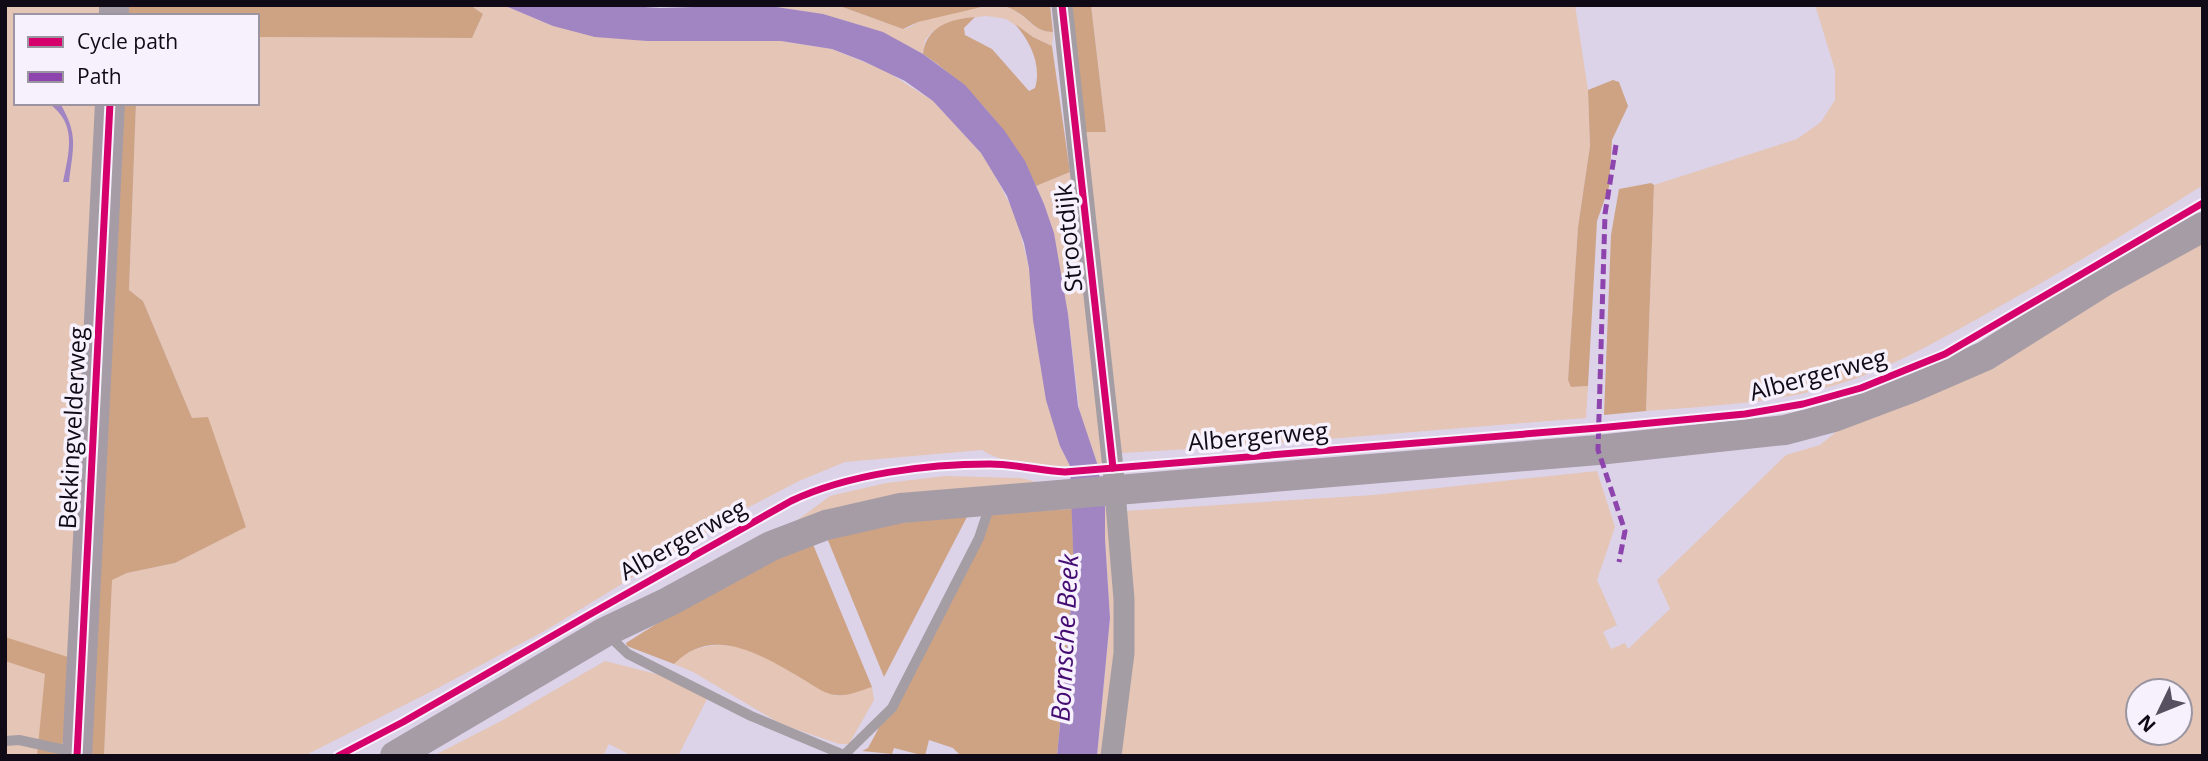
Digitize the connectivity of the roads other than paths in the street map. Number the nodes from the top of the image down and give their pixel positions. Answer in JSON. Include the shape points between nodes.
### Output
{"nodes":[{"id":1,"x":1062,"y":5,"type":"edge"},
{"id":2,"x":110,"y":105,"type":"edge"},
{"id":3,"x":2203,"y":227,"type":"edge"},
{"id":4,"x":1110,"y":491,"type":"junction"},
{"id":5,"x":991,"y":502,"type":"junction"},
{"id":6,"x":605,"y":632,"type":"junction"},
{"id":7,"x":5,"y":741,"type":"edge"},
{"id":8,"x":77,"y":754,"type":"edge"},
{"id":9,"x":395,"y":756,"type":"edge"},
{"id":10,"x":1111,"y":756,"type":"edge"}],
"edges":[{"from":1,"to":4,"type":"street","name":"Strootdijk"},
{"from":2,"to":8,"type":"main road","name":"Bekkingvelderweg"},
{"from":3,"to":4,"type":"main road","name":"Albergerweg","via":[[2106,280],[1985,356],[1833,417],[1785,430],[1598,450],[1219,471]]},
{"from":4,"to":5,"type":"main road","name":"Albergerweg"},
{"from":4,"to":10,"type":"street","name":"Strootdijk","via":[[1126,626]]},
{"from":5,"to":6,"type":"main road","name":"Albergerweg","via":[[901,509],[825,525],[771,546]]},
{"from":5,"to":6,"type":"lane","via":[[979,538],[892,708],[844,755],[751,716],[628,654]]},
{"from":6,"to":9,"type":"main road","name":"Albergerweg"},
{"from":7,"to":8,"type":"lane"}]}
